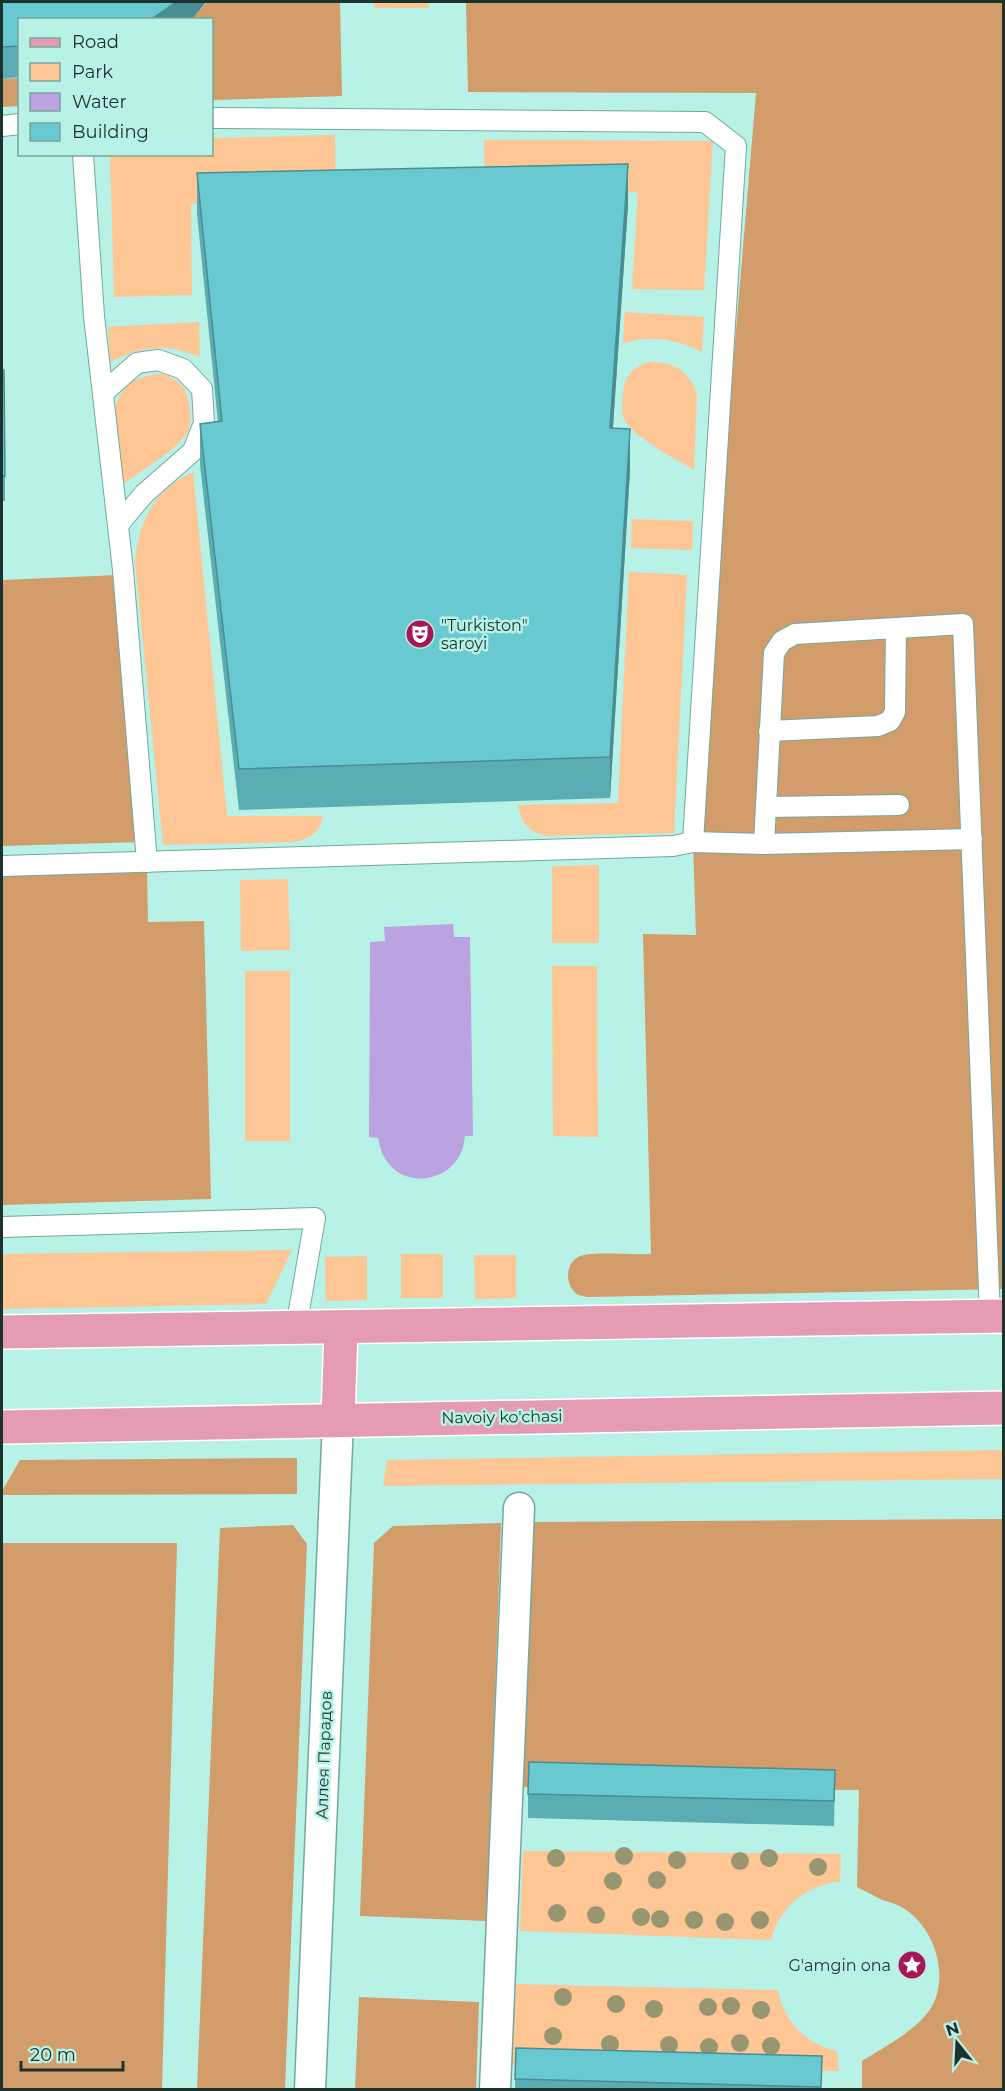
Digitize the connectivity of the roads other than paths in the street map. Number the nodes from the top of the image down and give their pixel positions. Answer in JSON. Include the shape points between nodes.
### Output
{"nodes":[{"id":1,"x":213,"y":118,"type":"edge"},
{"id":2,"x":18,"y":124,"type":"edge"},
{"id":3,"x":2,"y":126,"type":"edge"},
{"id":4,"x":84,"y":156,"type":"edge"},
{"id":5,"x":103,"y":393,"type":"junction"},
{"id":6,"x":118,"y":525,"type":"junction"},
{"id":7,"x":896,"y":628,"type":"junction"},
{"id":8,"x":769,"y":731,"type":"junction"},
{"id":9,"x":899,"y":805,"type":"dead end"},
{"id":10,"x":766,"y":807,"type":"junction"},
{"id":11,"x":972,"y":839,"type":"junction"},
{"id":12,"x":693,"y":842,"type":"junction"},
{"id":13,"x":764,"y":844,"type":"junction"},
{"id":14,"x":147,"y":862,"type":"junction"},
{"id":15,"x":2,"y":866,"type":"edge"},
{"id":16,"x":2,"y":1227,"type":"edge"},
{"id":17,"x":997,"y":1316,"type":"edge"},
{"id":18,"x":341,"y":1327,"type":"junction"},
{"id":19,"x":296,"y":1328,"type":"junction"},
{"id":20,"x":2,"y":1332,"type":"edge"},
{"id":21,"x":1004,"y":1408,"type":"edge"},
{"id":22,"x":338,"y":1420,"type":"junction"},
{"id":23,"x":2,"y":1427,"type":"edge"},
{"id":24,"x":519,"y":1508,"type":"dead end"},
{"id":25,"x":310,"y":2090,"type":"edge"},
{"id":26,"x":495,"y":2090,"type":"edge"}],
"edges":[{"from":1,"to":12,"type":"lane","via":[[705,122],[736,146]]},
{"from":2,"to":3,"type":"lane"},
{"from":4,"to":5,"type":"lane"},
{"from":5,"to":6,"type":"lane"},
{"from":5,"to":6,"type":"lane","via":[[137,363],[158,360],[183,369],[202,389],[204,423],[193,451],[144,494]]},
{"from":6,"to":14,"type":"lane"},
{"from":7,"to":8,"type":"lane","via":[[795,634],[782,641],[774,653]]},
{"from":7,"to":8,"type":"lane","via":[[895,712],[890,721],[878,726]]},
{"from":7,"to":11,"type":"lane","via":[[963,624]]},
{"from":8,"to":10,"type":"lane"},
{"from":9,"to":10,"type":"lane"},
{"from":10,"to":13,"type":"lane"},
{"from":11,"to":13,"type":"lane"},
{"from":11,"to":17,"type":"lane"},
{"from":12,"to":13,"type":"lane"},
{"from":12,"to":14,"type":"lane","via":[[673,846]]},
{"from":14,"to":15,"type":"lane"},
{"from":16,"to":19,"type":"lane","via":[[315,1218]]},
{"from":17,"to":18,"type":"main road"},
{"from":18,"to":19,"type":"main road"},
{"from":18,"to":22,"type":"main road"},
{"from":19,"to":20,"type":"main road"},
{"from":21,"to":22,"type":"main road","name":"Navoiy ko'chasi"},
{"from":22,"to":23,"type":"main road","name":"Navoiy ko'chasi"},
{"from":22,"to":25,"type":"street","name":"Аллея Парадов"},
{"from":24,"to":26,"type":"street"}]}
